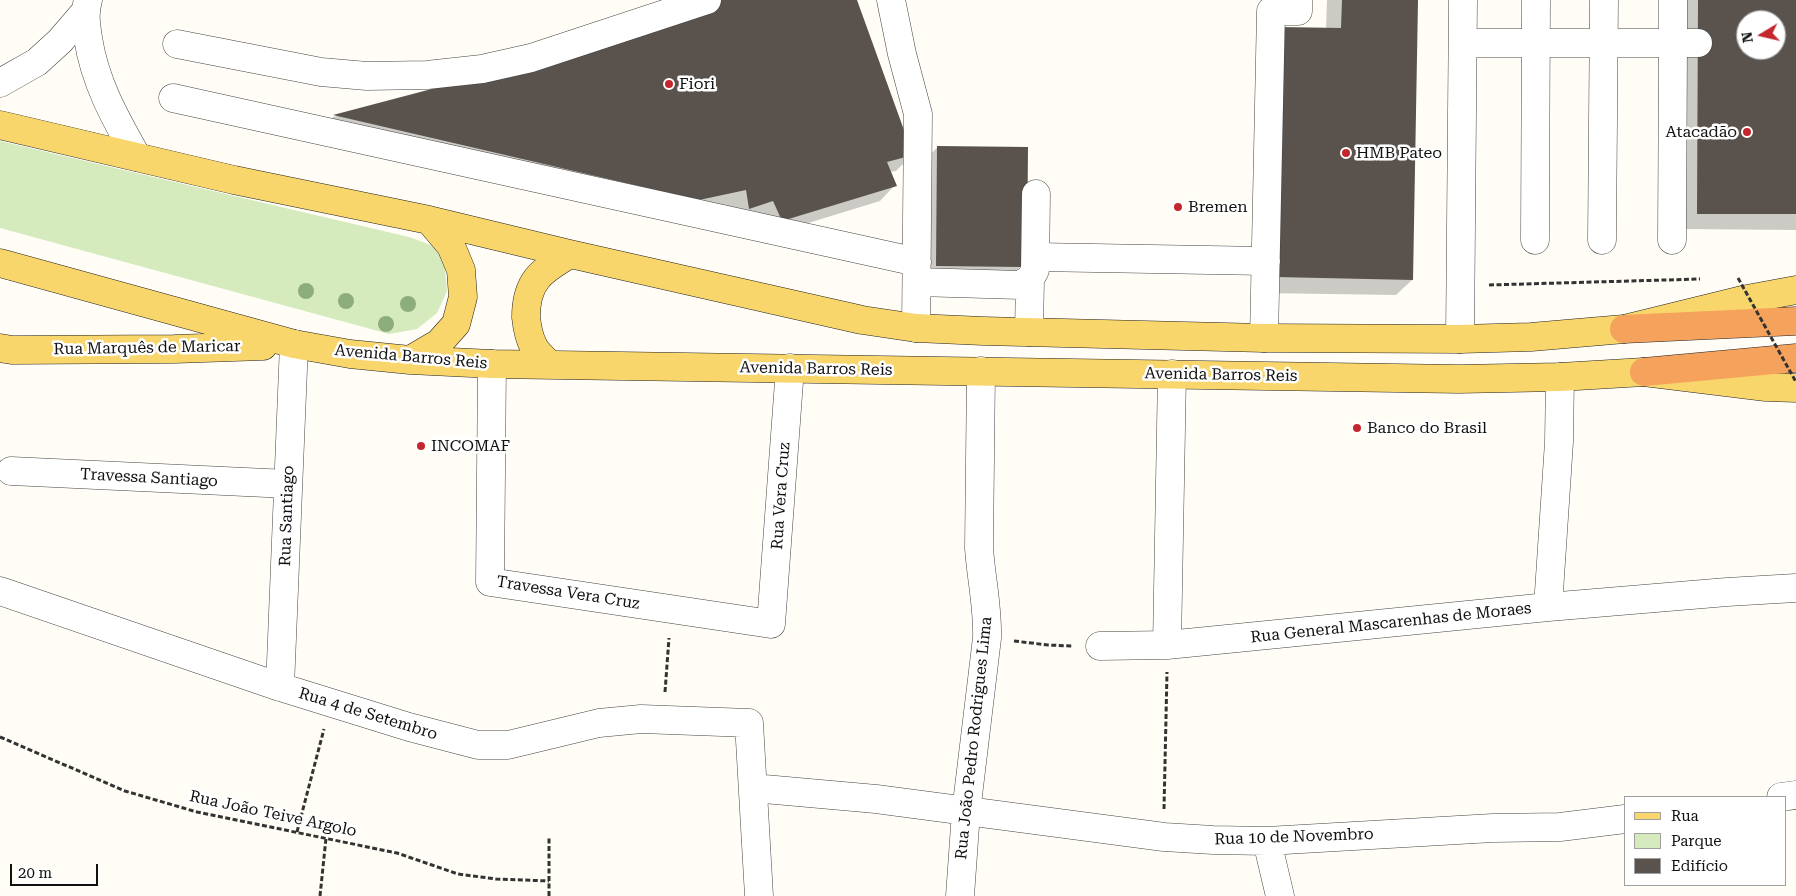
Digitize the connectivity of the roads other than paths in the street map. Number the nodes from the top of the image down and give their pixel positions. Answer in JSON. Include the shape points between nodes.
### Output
{"nodes":[{"id":1,"x":707,"y":0,"type":"edge"},
{"id":2,"x":891,"y":0,"type":"edge"},
{"id":3,"x":1298,"y":0,"type":"edge"},
{"id":4,"x":1463,"y":0,"type":"edge"},
{"id":5,"x":1536,"y":0,"type":"edge"},
{"id":6,"x":1604,"y":0,"type":"edge"},
{"id":7,"x":1673,"y":0,"type":"edge"},
{"id":8,"x":86,"y":6,"type":"edge"},
{"id":9,"x":1604,"y":42,"type":"junction"},
{"id":10,"x":1536,"y":43,"type":"junction"},
{"id":11,"x":1685,"y":43,"type":"junction"},
{"id":12,"x":177,"y":44,"type":"dead end"},
{"id":13,"x":1462,"y":44,"type":"junction"},
{"id":14,"x":0,"y":83,"type":"edge"},
{"id":15,"x":173,"y":98,"type":"dead end"},
{"id":16,"x":0,"y":125,"type":"edge"},
{"id":17,"x":137,"y":157,"type":"junction"},
{"id":18,"x":1036,"y":194,"type":"dead end"},
{"id":19,"x":429,"y":220,"type":"junction"},
{"id":20,"x":1534,"y":240,"type":"dead end"},
{"id":21,"x":1602,"y":240,"type":"dead end"},
{"id":22,"x":1672,"y":240,"type":"dead end"},
{"id":23,"x":570,"y":254,"type":"junction"},
{"id":24,"x":1266,"y":261,"type":"junction"},
{"id":25,"x":0,"y":263,"type":"edge"},
{"id":26,"x":1033,"y":268,"type":"junction"},
{"id":27,"x":917,"y":272,"type":"junction"},
{"id":28,"x":1796,"y":290,"type":"edge"},
{"id":29,"x":1796,"y":321,"type":"edge"},
{"id":30,"x":916,"y":328,"type":"junction"},
{"id":31,"x":1624,"y":329,"type":"junction"},
{"id":32,"x":1029,"y":332,"type":"junction"},
{"id":33,"x":1264,"y":338,"type":"junction"},
{"id":34,"x":1460,"y":339,"type":"junction"},
{"id":35,"x":294,"y":344,"type":"junction"},
{"id":36,"x":0,"y":348,"type":"edge"},
{"id":37,"x":1796,"y":358,"type":"edge"},
{"id":38,"x":410,"y":360,"type":"junction"},
{"id":39,"x":492,"y":364,"type":"junction"},
{"id":40,"x":549,"y":365,"type":"junction"},
{"id":41,"x":790,"y":368,"type":"junction"},
{"id":42,"x":981,"y":371,"type":"junction"},
{"id":43,"x":1644,"y":372,"type":"junction"},
{"id":44,"x":1172,"y":374,"type":"junction"},
{"id":45,"x":1560,"y":377,"type":"junction"},
{"id":46,"x":1796,"y":388,"type":"edge"},
{"id":47,"x":11,"y":471,"type":"dead end"},
{"id":48,"x":288,"y":484,"type":"junction"},
{"id":49,"x":1796,"y":588,"type":"edge"},
{"id":50,"x":0,"y":591,"type":"edge"},
{"id":51,"x":1548,"y":607,"type":"junction"},
{"id":52,"x":771,"y":624,"type":"joint"},
{"id":53,"x":1167,"y":645,"type":"junction"},
{"id":54,"x":1100,"y":646,"type":"road end"},
{"id":55,"x":280,"y":687,"type":"junction"},
{"id":56,"x":753,"y":788,"type":"junction"},
{"id":57,"x":966,"y":812,"type":"junction"},
{"id":58,"x":1624,"y":818,"type":"edge"},
{"id":59,"x":1267,"y":841,"type":"junction"},
{"id":60,"x":759,"y":896,"type":"edge"},
{"id":61,"x":960,"y":896,"type":"edge"},
{"id":62,"x":1280,"y":896,"type":"edge"}],
"edges":[{"from":1,"to":12,"type":"street","via":[[531,58],[482,69],[426,75],[367,76],[321,72]]},
{"from":2,"to":27,"type":"street","via":[[918,114]]},
{"from":3,"to":24,"type":"street","via":[[1298,11],[1271,11]]},
{"from":4,"to":13,"type":"street"},
{"from":5,"to":10,"type":"street"},
{"from":6,"to":9,"type":"street"},
{"from":7,"to":11,"type":"street"},
{"from":8,"to":14,"type":"street","via":[[60,41],[36,62]]},
{"from":8,"to":17,"type":"street","via":[[97,77],[110,110]]},
{"from":9,"to":10,"type":"street"},
{"from":9,"to":11,"type":"street"},
{"from":9,"to":21,"type":"street"},
{"from":10,"to":13,"type":"street"},
{"from":10,"to":20,"type":"street"},
{"from":11,"to":22,"type":"street"},
{"from":13,"to":34,"type":"street"},
{"from":15,"to":27,"type":"street"},
{"from":16,"to":17,"type":"main road"},
{"from":17,"to":19,"type":"main road"},
{"from":18,"to":26,"type":"street"},
{"from":19,"to":23,"type":"main road"},
{"from":19,"to":38,"type":"main road","via":[[451,246],[461,270],[463,297],[456,324],[439,343]]},
{"from":23,"to":30,"type":"main road","via":[[862,320]]},
{"from":23,"to":40,"type":"main road","via":[[549,266],[534,281],[526,301],[527,325],[534,348]]},
{"from":24,"to":26,"type":"street"},
{"from":24,"to":33,"type":"street"},
{"from":25,"to":35,"type":"main road","name":"Avenida Barros Reis"},
{"from":26,"to":27,"type":"street","via":[[1020,285]]},
{"from":26,"to":32,"type":"street"},
{"from":27,"to":30,"type":"street"},
{"from":28,"to":31,"type":"main road"},
{"from":29,"to":31,"type":"highway"},
{"from":30,"to":32,"type":"main road"},
{"from":31,"to":34,"type":"main road"},
{"from":32,"to":33,"type":"main road"},
{"from":33,"to":34,"type":"main road"},
{"from":35,"to":36,"type":"main road","name":"Rua Marquês de Maricar","via":[[174,349]]},
{"from":35,"to":38,"type":"main road","name":"Avenida Barros Reis"},
{"from":35,"to":48,"type":"street","name":"Rua Santiago"},
{"from":37,"to":43,"type":"highway","name":"Avenida Barros Reis"},
{"from":38,"to":39,"type":"main road","name":"Avenida Barros Reis"},
{"from":39,"to":40,"type":"main road","name":"Avenida Barros Reis"},
{"from":39,"to":52,"type":"street","name":"Travessa Vera Cruz","via":[[490,582]]},
{"from":40,"to":41,"type":"main road","name":"Avenida Barros Reis"},
{"from":41,"to":42,"type":"main road","name":"Avenida Barros Reis"},
{"from":41,"to":52,"type":"street","name":"Rua Vera Cruz"},
{"from":42,"to":44,"type":"main road","name":"Avenida Barros Reis"},
{"from":42,"to":57,"type":"street","name":"Rua João Pedro Rodrigues Lima","via":[[979,548],[987,616]]},
{"from":43,"to":45,"type":"main road","name":"Avenida Barros Reis"},
{"from":43,"to":46,"type":"main road","name":"Avenida Barros Reis"},
{"from":44,"to":45,"type":"main road","name":"Avenida Barros Reis","via":[[1459,379]]},
{"from":44,"to":53,"type":"street"},
{"from":45,"to":51,"type":"street"},
{"from":47,"to":48,"type":"street","name":"Travessa Santiago"},
{"from":48,"to":55,"type":"street","name":"Rua Santiago"},
{"from":49,"to":51,"type":"street","name":"Rua General Mascarenhas de Moraes"},
{"from":50,"to":55,"type":"street","name":"Rua 4 de Setembro"},
{"from":51,"to":53,"type":"street","name":"Rua General Mascarenhas de Moraes"},
{"from":53,"to":54,"type":"street","name":"Rua General Mascarenhas de Moraes"},
{"from":55,"to":56,"type":"street","name":"Rua 4 de Setembro","via":[[478,745],[508,745],[599,723],[641,719],[749,723]]},
{"from":56,"to":57,"type":"street","name":"Rua 10 de Novembro","via":[[876,799]]},
{"from":56,"to":60,"type":"street"},
{"from":57,"to":59,"type":"street","name":"Rua 10 de Novembro","via":[[1164,837]]},
{"from":57,"to":61,"type":"street","name":"Rua João Pedro Rodrigues Lima"},
{"from":58,"to":59,"type":"street","name":"Rua 10 de Novembro","via":[[1560,827],[1484,828]]},
{"from":59,"to":62,"type":"street"}]}
